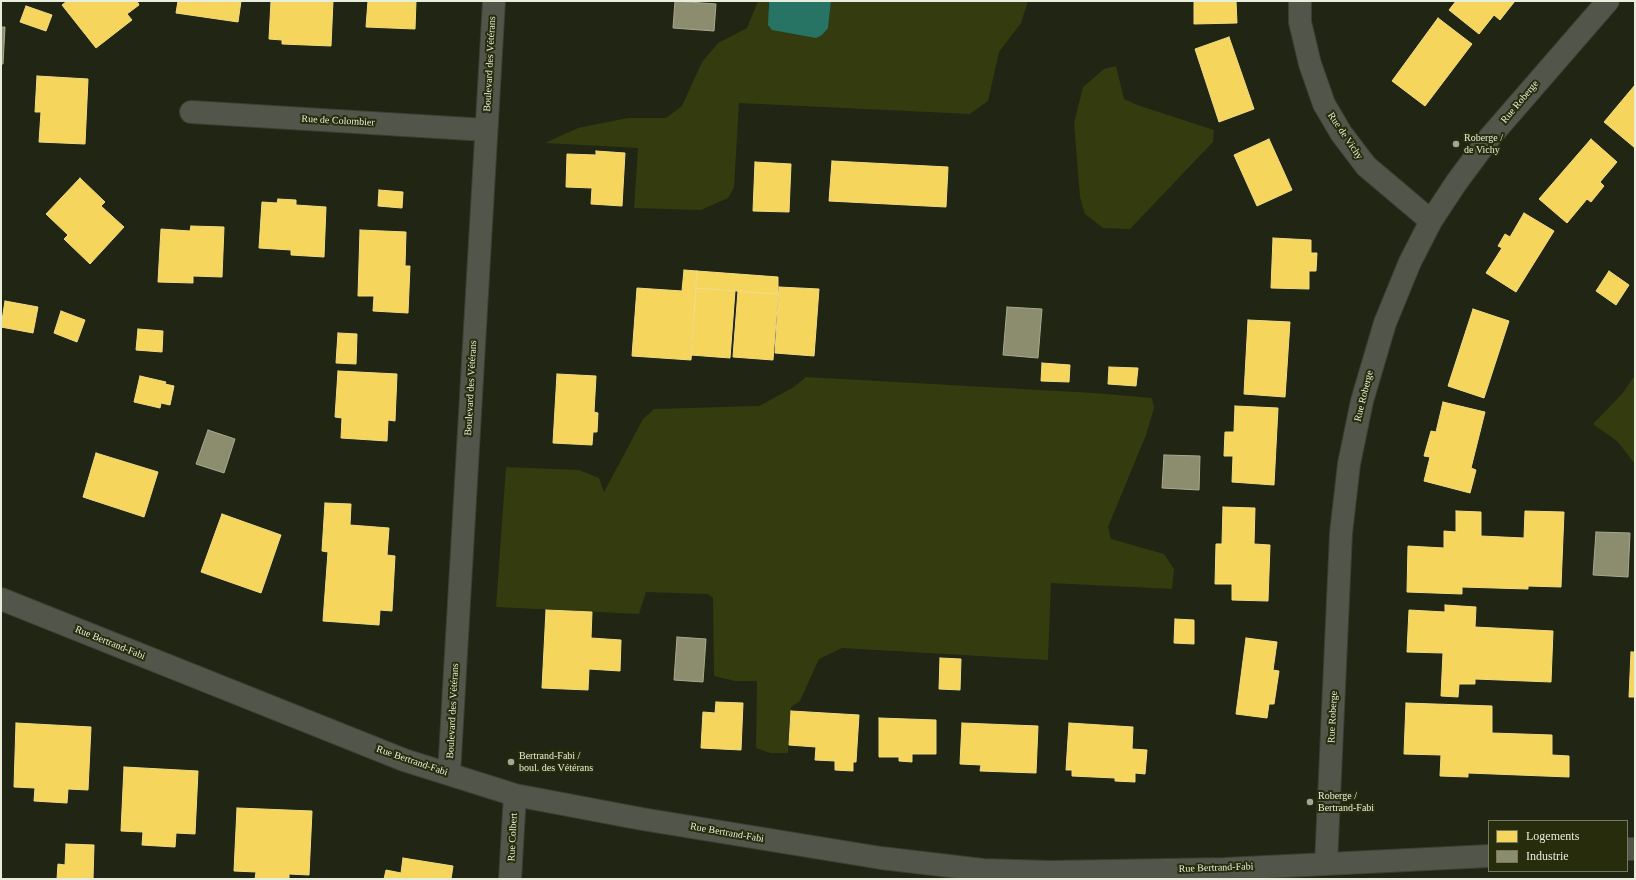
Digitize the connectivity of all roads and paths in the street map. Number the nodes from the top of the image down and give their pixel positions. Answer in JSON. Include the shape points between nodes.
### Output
{"nodes":[{"id":1,"x":494,"y":1,"type":"edge"},
{"id":2,"x":1300,"y":1,"type":"edge"},
{"id":3,"x":1608,"y":1,"type":"edge"},
{"id":4,"x":191,"y":112,"type":"dead end"},
{"id":5,"x":486,"y":130,"type":"junction"},
{"id":6,"x":1431,"y":221,"type":"junction"},
{"id":7,"x":1,"y":600,"type":"edge"},
{"id":8,"x":449,"y":774,"type":"junction"},
{"id":9,"x":515,"y":795,"type":"junction"},
{"id":10,"x":1488,"y":856,"type":"edge"},
{"id":11,"x":1326,"y":864,"type":"junction"},
{"id":12,"x":510,"y":879,"type":"edge"}],
"edges":[{"from":1,"to":5,"type":"street","name":"Boulevard des Vétérans"},
{"from":2,"to":6,"type":"street","name":"Rue de Vichy","via":[[1300,22],[1310,64],[1324,104],[1341,134],[1366,166]]},
{"from":3,"to":6,"type":"street","name":"Rue Roberge","via":[[1490,137]]},
{"from":4,"to":5,"type":"street","name":"Rue de Colombier"},
{"from":5,"to":8,"type":"street","name":"Boulevard des Vétérans"},
{"from":6,"to":11,"type":"street","name":"Rue Roberge","via":[[1410,262],[1385,323],[1362,401],[1349,464],[1341,532]]},
{"from":7,"to":8,"type":"street","name":"Rue Bertrand-Fabi","via":[[397,757]]},
{"from":8,"to":9,"type":"street","name":"Rue Bertrand-Fabi"},
{"from":9,"to":11,"type":"street","name":"Rue Bertrand-Fabi","via":[[747,837],[881,858],[983,870],[1050,872],[1225,869]]},
{"from":9,"to":12,"type":"street","name":"Rue Colbert"},
{"from":10,"to":11,"type":"street","name":"Rue Bertrand-Fabi"}]}
